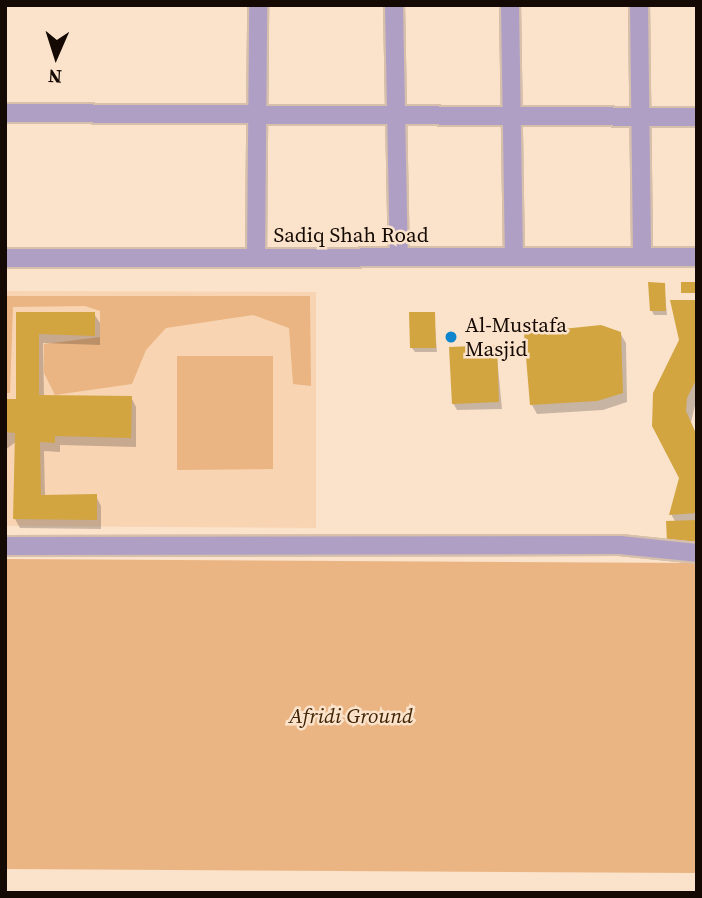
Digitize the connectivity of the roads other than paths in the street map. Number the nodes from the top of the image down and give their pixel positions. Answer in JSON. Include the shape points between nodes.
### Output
{"nodes":[{"id":1,"x":258,"y":5,"type":"edge"},
{"id":2,"x":394,"y":5,"type":"edge"},
{"id":3,"x":510,"y":5,"type":"edge"},
{"id":4,"x":639,"y":5,"type":"edge"},
{"id":5,"x":5,"y":113,"type":"edge"},
{"id":6,"x":257,"y":115,"type":"junction"},
{"id":7,"x":396,"y":115,"type":"junction"},
{"id":8,"x":640,"y":115,"type":"junction"},
{"id":9,"x":512,"y":116,"type":"junction"},
{"id":10,"x":697,"y":117,"type":"edge"},
{"id":11,"x":399,"y":257,"type":"junction"},
{"id":12,"x":514,"y":257,"type":"junction"},
{"id":13,"x":642,"y":257,"type":"junction"},
{"id":14,"x":697,"y":257,"type":"edge"},
{"id":15,"x":5,"y":258,"type":"edge"},
{"id":16,"x":256,"y":258,"type":"junction"},
{"id":17,"x":5,"y":546,"type":"edge"},
{"id":18,"x":697,"y":553,"type":"edge"}],
"edges":[{"from":1,"to":6,"type":"street"},
{"from":2,"to":7,"type":"street"},
{"from":3,"to":9,"type":"street"},
{"from":4,"to":8,"type":"street"},
{"from":5,"to":6,"type":"street"},
{"from":6,"to":7,"type":"street"},
{"from":6,"to":16,"type":"street"},
{"from":7,"to":9,"type":"street"},
{"from":7,"to":11,"type":"street"},
{"from":8,"to":9,"type":"street"},
{"from":8,"to":10,"type":"street"},
{"from":8,"to":13,"type":"street"},
{"from":9,"to":12,"type":"street"},
{"from":11,"to":12,"type":"street","name":"Sadiq Shah Road"},
{"from":11,"to":16,"type":"street","name":"Sadiq Shah Road"},
{"from":12,"to":13,"type":"street","name":"Sadiq Shah Road"},
{"from":13,"to":14,"type":"street","name":"Sadiq Shah Road"},
{"from":15,"to":16,"type":"street","name":"Sadiq Shah Road"},
{"from":17,"to":18,"type":"street","via":[[606,545]]}]}
